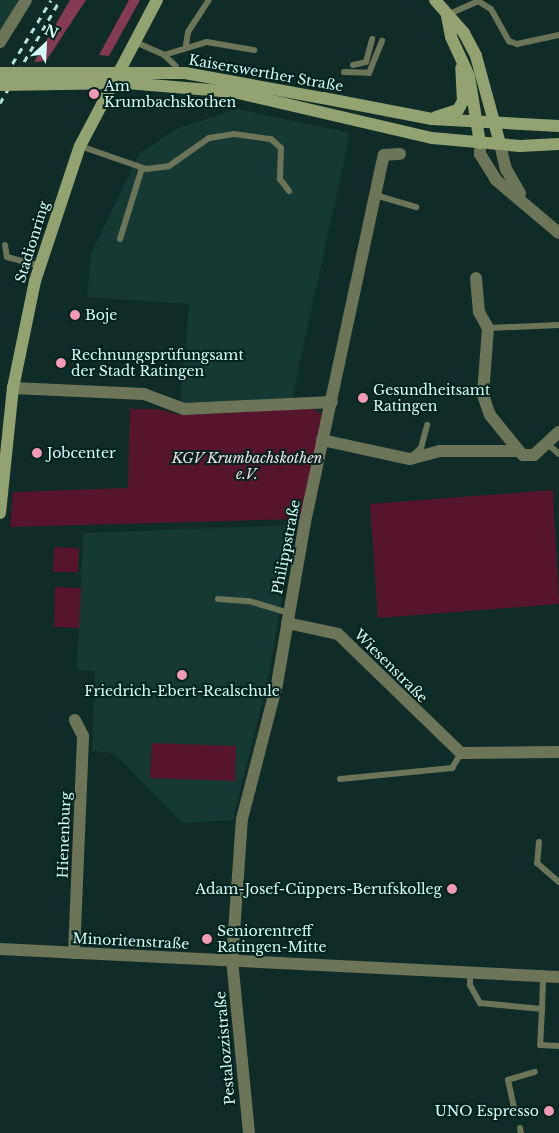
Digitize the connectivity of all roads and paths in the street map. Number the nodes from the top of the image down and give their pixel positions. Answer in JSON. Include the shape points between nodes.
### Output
{"nodes":[{"id":1,"x":26,"y":0,"type":"edge"},
{"id":2,"x":157,"y":0,"type":"edge"},
{"id":3,"x":209,"y":0,"type":"edge"},
{"id":4,"x":434,"y":0,"type":"edge"},
{"id":5,"x":447,"y":16,"type":"junction"},
{"id":6,"x":559,"y":35,"type":"edge"},
{"id":7,"x":2,"y":37,"type":"edge"},
{"id":8,"x":372,"y":39,"type":"dead end"},
{"id":9,"x":132,"y":40,"type":"junction"},
{"id":10,"x":382,"y":41,"type":"dead end"},
{"id":11,"x":186,"y":45,"type":"junction"},
{"id":12,"x":254,"y":50,"type":"dead end"},
{"id":13,"x":164,"y":55,"type":"junction"},
{"id":14,"x":460,"y":56,"type":"junction"},
{"id":15,"x":354,"y":65,"type":"dead end"},
{"id":16,"x":176,"y":66,"type":"dead end"},
{"id":17,"x":344,"y":72,"type":"dead end"},
{"id":18,"x":0,"y":73,"type":"edge"},
{"id":19,"x":0,"y":85,"type":"edge"},
{"id":20,"x":432,"y":119,"type":"junction"},
{"id":21,"x":478,"y":123,"type":"junction"},
{"id":22,"x":495,"y":124,"type":"junction"},
{"id":23,"x":559,"y":126,"type":"edge"},
{"id":24,"x":480,"y":143,"type":"junction"},
{"id":25,"x":500,"y":144,"type":"junction"},
{"id":26,"x":559,"y":144,"type":"edge"},
{"id":27,"x":80,"y":146,"type":"junction"},
{"id":28,"x":400,"y":154,"type":"dead end"},
{"id":29,"x":142,"y":168,"type":"junction"},
{"id":30,"x":289,"y":191,"type":"dead end"},
{"id":31,"x":375,"y":195,"type":"junction"},
{"id":32,"x":529,"y":205,"type":"junction"},
{"id":33,"x":416,"y":206,"type":"dead end"},
{"id":34,"x":559,"y":233,"type":"edge"},
{"id":35,"x":120,"y":238,"type":"dead end"},
{"id":36,"x":5,"y":245,"type":"dead end"},
{"id":37,"x":40,"y":266,"type":"junction"},
{"id":38,"x":476,"y":278,"type":"dead end"},
{"id":39,"x":559,"y":324,"type":"edge"},
{"id":40,"x":488,"y":328,"type":"junction"},
{"id":41,"x":13,"y":388,"type":"junction"},
{"id":42,"x":332,"y":402,"type":"junction"},
{"id":43,"x":427,"y":425,"type":"dead end"},
{"id":44,"x":559,"y":432,"type":"edge"},
{"id":45,"x":322,"y":440,"type":"junction"},
{"id":46,"x":549,"y":445,"type":"junction"},
{"id":47,"x":518,"y":451,"type":"junction"},
{"id":48,"x":559,"y":454,"type":"edge"},
{"id":49,"x":410,"y":459,"type":"junction"},
{"id":50,"x":2,"y":477,"type":"edge"},
{"id":51,"x":0,"y":513,"type":"edge"},
{"id":52,"x":218,"y":599,"type":"dead end"},
{"id":53,"x":288,"y":618,"type":"junction"},
{"id":54,"x":75,"y":720,"type":"dead end"},
{"id":55,"x":559,"y":752,"type":"edge"},
{"id":56,"x":461,"y":753,"type":"junction"},
{"id":57,"x":340,"y":779,"type":"dead end"},
{"id":58,"x":539,"y":842,"type":"dead end"},
{"id":59,"x":559,"y":882,"type":"edge"},
{"id":60,"x":0,"y":949,"type":"edge"},
{"id":61,"x":74,"y":953,"type":"junction"},
{"id":62,"x":232,"y":961,"type":"junction"},
{"id":63,"x":470,"y":973,"type":"junction"},
{"id":64,"x":543,"y":976,"type":"junction"},
{"id":65,"x":559,"y":977,"type":"edge"},
{"id":66,"x":542,"y":1008,"type":"junction"},
{"id":67,"x":559,"y":1046,"type":"edge"},
{"id":68,"x":535,"y":1072,"type":"dead end"},
{"id":69,"x":514,"y":1108,"type":"dead end"},
{"id":70,"x":249,"y":1133,"type":"edge"}],
"edges":[{"from":1,"to":7,"type":"street"},
{"from":2,"to":9,"type":"main road","name":"Stadionring"},
{"from":3,"to":11,"type":"lane","via":[[188,32]]},
{"from":4,"to":5,"type":"main road"},
{"from":5,"to":6,"type":"lane","via":[[478,1],[491,9],[510,41],[528,42]]},
{"from":5,"to":14,"type":"main road"},
{"from":5,"to":22,"type":"main road","via":[[476,56]]},
{"from":8,"to":15,"type":"lane","via":[[366,62]]},
{"from":9,"to":13,"type":"lane"},
{"from":9,"to":27,"type":"main road","name":"Stadionring"},
{"from":10,"to":17,"type":"lane","via":[[369,73]]},
{"from":11,"to":12,"type":"lane","via":[[215,42]]},
{"from":11,"to":13,"type":"lane"},
{"from":13,"to":16,"type":"lane"},
{"from":14,"to":20,"type":"main road","via":[[463,101],[458,110]]},
{"from":14,"to":21,"type":"main road"},
{"from":18,"to":20,"type":"main road","name":"Kaiserswerther Straße","bridge":true,"via":[[185,73]]},
{"from":19,"to":24,"type":"main road","name":"Kaiserswerther Straße","bridge":true,"via":[[184,85],[393,131]]},
{"from":20,"to":21,"type":"main road","name":"Kaiserswerther Straße"},
{"from":21,"to":22,"type":"main road","name":"Kaiserswerther Straße"},
{"from":21,"to":24,"type":"main road"},
{"from":22,"to":23,"type":"main road","name":"Kaiserswerther Straße"},
{"from":22,"to":25,"type":"main road"},
{"from":24,"to":25,"type":"main road","name":"Kaiserswerther Straße"},
{"from":24,"to":32,"type":"street","via":[[480,154],[496,180]]},
{"from":25,"to":26,"type":"main road","name":"Kaiserswerther Straße"},
{"from":25,"to":32,"type":"street","via":[[512,183]]},
{"from":27,"to":29,"type":"lane"},
{"from":27,"to":37,"type":"main road","name":"Stadionring"},
{"from":28,"to":31,"type":"street","name":"Philippstraße","via":[[384,155]]},
{"from":29,"to":30,"type":"lane","via":[[169,166],[209,138],[221,135],[271,139],[281,148],[280,179]]},
{"from":29,"to":35,"type":"lane"},
{"from":31,"to":33,"type":"lane"},
{"from":31,"to":42,"type":"street","name":"Philippstraße"},
{"from":32,"to":34,"type":"street"},
{"from":36,"to":37,"type":"lane","via":[[7,257]]},
{"from":37,"to":41,"type":"main road","name":"Stadionring"},
{"from":38,"to":40,"type":"street","via":[[479,312]]},
{"from":39,"to":40,"type":"lane"},
{"from":40,"to":47,"type":"street","via":[[483,395],[490,415]]},
{"from":41,"to":42,"type":"street","via":[[144,394],[184,409]]},
{"from":41,"to":50,"type":"main road","name":"Stadionring"},
{"from":42,"to":45,"type":"street","name":"Philippstraße"},
{"from":43,"to":49,"type":"lane","via":[[421,448]]},
{"from":44,"to":46,"type":"street"},
{"from":45,"to":49,"type":"street"},
{"from":45,"to":53,"type":"street","name":"Philippstraße"},
{"from":46,"to":47,"type":"street","via":[[534,455]]},
{"from":46,"to":48,"type":"lane"},
{"from":47,"to":49,"type":"street","via":[[439,451]]},
{"from":50,"to":51,"type":"main road","name":"Stadionring"},
{"from":52,"to":53,"type":"lane","via":[[249,601]]},
{"from":53,"to":56,"type":"street","name":"Wiesenstraße","via":[[338,634]]},
{"from":53,"to":62,"type":"street","name":"Philippstraße","via":[[263,746],[242,819]]},
{"from":54,"to":61,"type":"street","name":"Hienenburg","via":[[83,736]]},
{"from":55,"to":56,"type":"street"},
{"from":56,"to":57,"type":"lane","via":[[452,768],[388,770]]},
{"from":58,"to":59,"type":"lane","via":[[537,863]]},
{"from":60,"to":61,"type":"street","name":"Minoritenstraße"},
{"from":61,"to":62,"type":"street","name":"Minoritenstraße"},
{"from":62,"to":63,"type":"street","name":"Minoritenstraße"},
{"from":62,"to":70,"type":"street","name":"Pestalozzistraße"},
{"from":63,"to":64,"type":"street","name":"Minoritenstraße"},
{"from":63,"to":66,"type":"lane","via":[[470,985],[480,1003]]},
{"from":64,"to":65,"type":"street","name":"Minoritenstraße"},
{"from":64,"to":66,"type":"lane"},
{"from":66,"to":67,"type":"lane","via":[[540,1045]]},
{"from":68,"to":69,"type":"lane","via":[[508,1080]]}]}
